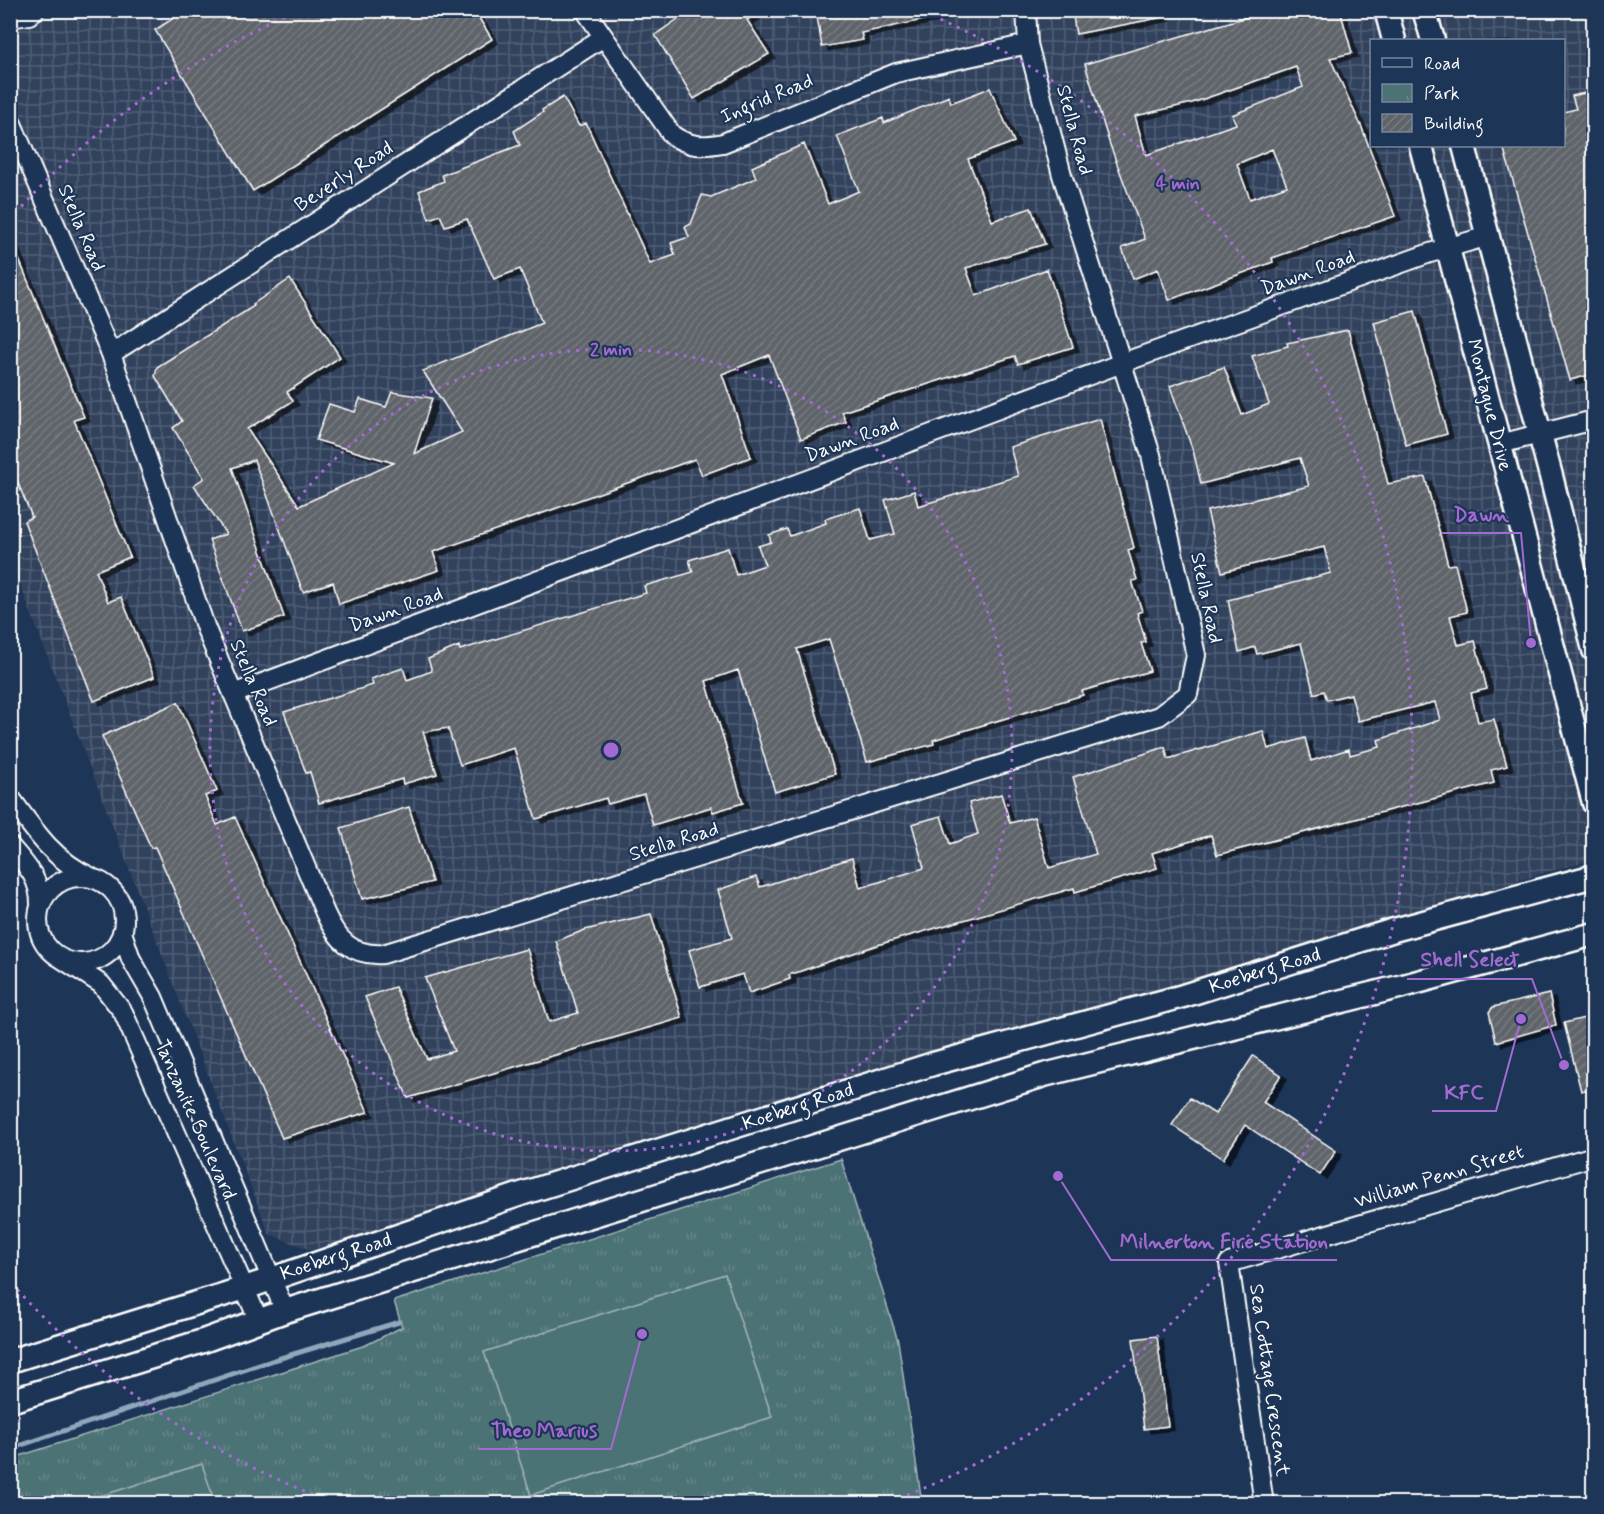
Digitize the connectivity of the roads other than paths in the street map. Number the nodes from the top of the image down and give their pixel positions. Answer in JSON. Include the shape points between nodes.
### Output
{"nodes":[{"id":1,"x":35,"y":10,"type":"edge"},
{"id":2,"x":585,"y":10,"type":"edge"},
{"id":3,"x":1026,"y":10,"type":"edge"},
{"id":4,"x":1386,"y":10,"type":"edge"},
{"id":5,"x":1424,"y":10,"type":"edge"},
{"id":6,"x":10,"y":18,"type":"edge"},
{"id":7,"x":602,"y":38,"type":"junction"},
{"id":8,"x":1394,"y":39,"type":"edge"},
{"id":9,"x":1433,"y":39,"type":"edge"},
{"id":10,"x":1028,"y":44,"type":"junction"},
{"id":11,"x":10,"y":119,"type":"edge"},
{"id":12,"x":1422,"y":147,"type":"edge"},
{"id":13,"x":1464,"y":147,"type":"edge"},
{"id":14,"x":1488,"y":236,"type":"junction"},
{"id":15,"x":1449,"y":248,"type":"junction"},
{"id":16,"x":111,"y":354,"type":"junction"},
{"id":17,"x":1122,"y":363,"type":"junction"},
{"id":18,"x":1593,"y":420,"type":"edge"},
{"id":19,"x":1540,"y":434,"type":"junction"},
{"id":20,"x":1500,"y":444,"type":"junction"},
{"id":21,"x":1593,"y":650,"type":"edge"},
{"id":22,"x":233,"y":694,"type":"junction"},
{"id":23,"x":10,"y":797,"type":"edge"},
{"id":24,"x":1593,"y":803,"type":"edge"},
{"id":25,"x":10,"y":846,"type":"edge"},
{"id":26,"x":1593,"y":876,"type":"edge"},
{"id":27,"x":95,"y":879,"type":"junction"},
{"id":28,"x":40,"y":904,"type":"junction"},
{"id":29,"x":122,"y":932,"type":"junction"},
{"id":30,"x":1593,"y":934,"type":"edge"},
{"id":31,"x":62,"y":959,"type":"junction"},
{"id":32,"x":1593,"y":1156,"type":"edge"},
{"id":33,"x":1229,"y":1263,"type":"joint"},
{"id":34,"x":272,"y":1279,"type":"junction"},
{"id":35,"x":245,"y":1288,"type":"junction"},
{"id":36,"x":285,"y":1311,"type":"junction"},
{"id":37,"x":258,"y":1321,"type":"junction"},
{"id":38,"x":10,"y":1361,"type":"edge"},
{"id":39,"x":10,"y":1401,"type":"edge"},
{"id":40,"x":1264,"y":1503,"type":"edge"}],
"edges":[{"from":1,"to":6,"type":"street"},
{"from":2,"to":7,"type":"street","name":"Ingrid Road"},
{"from":3,"to":10,"type":"street","name":"Stella Road"},
{"from":4,"to":8,"type":"main road"},
{"from":5,"to":9,"type":"main road"},
{"from":7,"to":10,"type":"street","name":"Ingrid Road","via":[[672,135],[688,145],[704,147],[896,73]]},
{"from":7,"to":16,"type":"street","name":"Beverly Road"},
{"from":10,"to":17,"type":"street","name":"Stella Road","via":[[1077,226]]},
{"from":11,"to":16,"type":"street","name":"Stella Road"},
{"from":12,"to":15,"type":"main road","name":"Montague Drive"},
{"from":13,"to":14,"type":"main road"},
{"from":14,"to":15,"type":"street","name":"Dawn Road"},
{"from":14,"to":19,"type":"main road"},
{"from":15,"to":17,"type":"street","name":"Dawn Road"},
{"from":15,"to":20,"type":"main road","name":"Montague Drive"},
{"from":16,"to":22,"type":"street","name":"Stella Road","via":[[206,629]]},
{"from":17,"to":22,"type":"street","name":"Dawn Road"},
{"from":17,"to":22,"type":"street","name":"Stella Road","via":[[1151,455],[1196,655],[1188,694],[1159,716],[393,952],[371,955],[347,946],[332,928]]},
{"from":18,"to":19,"type":"street"},
{"from":19,"to":20,"type":"street"},
{"from":19,"to":21,"type":"main road"},
{"from":20,"to":24,"type":"main road","name":"Montague Drive"},
{"from":23,"to":27,"type":"street","via":[[48,847],[70,867]]},
{"from":25,"to":28,"type":"street","via":[[35,878]]},
{"from":26,"to":34,"type":"main road","name":"Koeberg Road","via":[[1394,930],[1204,990],[933,1064],[521,1194]]},
{"from":27,"to":28,"type":"street","via":[[77,877],[62,881],[48,891]]},
{"from":27,"to":29,"type":"street","via":[[120,902]]},
{"from":28,"to":31,"type":"street","via":[[39,931],[45,945]]},
{"from":29,"to":31,"type":"street","via":[[107,955],[92,962]]},
{"from":29,"to":34,"type":"street","name":"Tanzanite Boulevard","via":[[130,959],[153,997]]},
{"from":30,"to":36,"type":"main road","name":"Koeberg Road","via":[[1403,986],[1044,1075]]},
{"from":31,"to":35,"type":"street","name":"Tanzanite Boulevard","via":[[101,984],[123,1012]]},
{"from":32,"to":33,"type":"street","name":"William Penn Street"},
{"from":33,"to":40,"type":"street","name":"Sea Cottage Crescent"},
{"from":34,"to":35,"type":"main road","name":"Koeberg Road"},
{"from":34,"to":36,"type":"street","name":"Tanzanite Boulevard"},
{"from":35,"to":37,"type":"street","name":"Tanzanite Boulevard"},
{"from":35,"to":38,"type":"main road","name":"Koeberg Road"},
{"from":36,"to":37,"type":"main road","name":"Koeberg Road"},
{"from":37,"to":39,"type":"main road","name":"Koeberg Road"}]}
